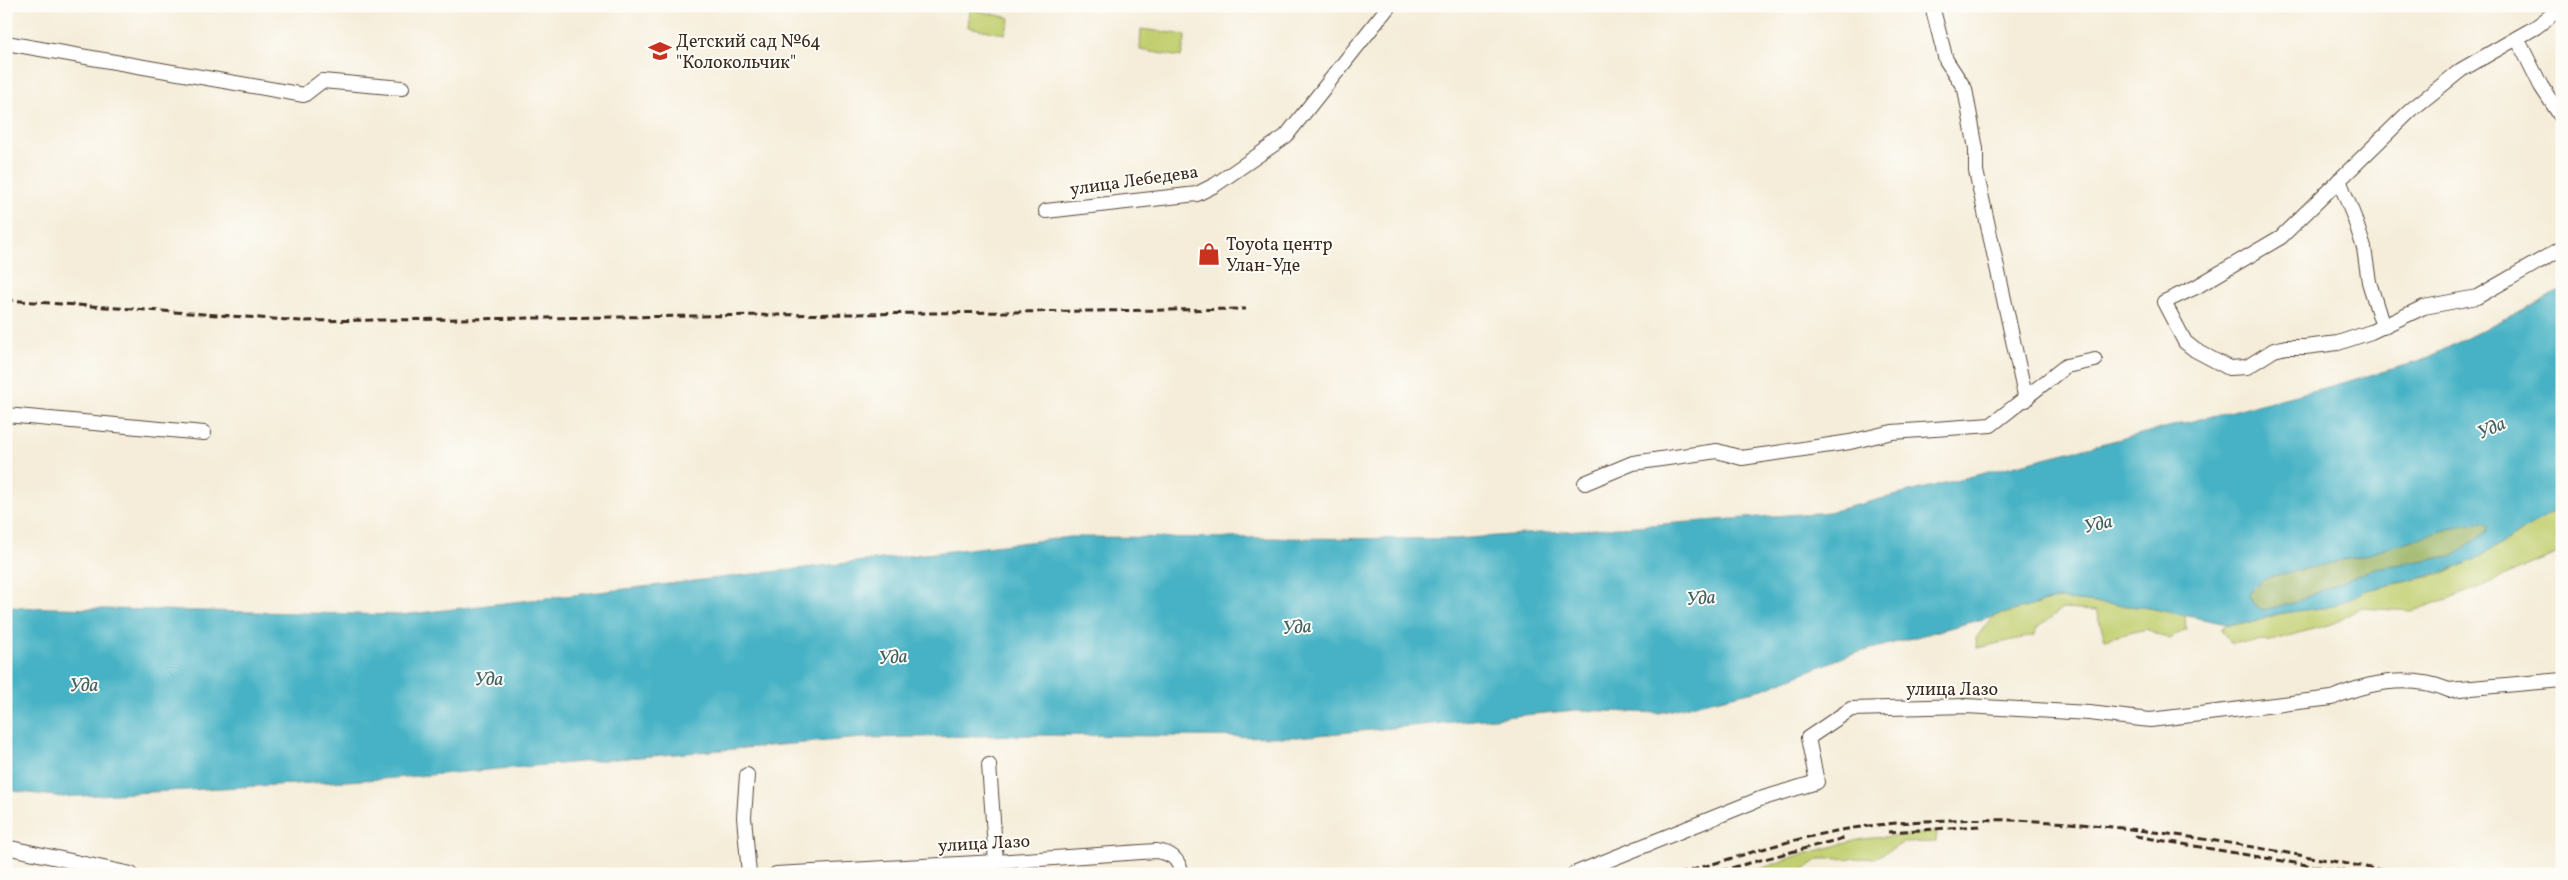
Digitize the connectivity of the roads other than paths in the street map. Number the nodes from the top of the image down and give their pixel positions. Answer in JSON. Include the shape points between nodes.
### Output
{"nodes":[{"id":1,"x":1389,"y":6,"type":"edge"},
{"id":2,"x":1932,"y":6,"type":"edge"},
{"id":3,"x":2562,"y":7,"type":"edge"},
{"id":4,"x":2517,"y":38,"type":"junction"},
{"id":5,"x":6,"y":43,"type":"edge"},
{"id":6,"x":402,"y":88,"type":"dead end"},
{"id":7,"x":2562,"y":118,"type":"edge"},
{"id":8,"x":2339,"y":180,"type":"junction"},
{"id":9,"x":1046,"y":211,"type":"dead end"},
{"id":10,"x":2562,"y":248,"type":"edge"},
{"id":11,"x":2383,"y":327,"type":"junction"},
{"id":12,"x":2095,"y":360,"type":"dead end"},
{"id":13,"x":2026,"y":400,"type":"junction"},
{"id":14,"x":6,"y":415,"type":"edge"},
{"id":15,"x":204,"y":433,"type":"dead end"},
{"id":16,"x":1585,"y":483,"type":"dead end"},
{"id":17,"x":2562,"y":680,"type":"edge"},
{"id":18,"x":989,"y":765,"type":"dead end"},
{"id":19,"x":747,"y":775,"type":"dead end"},
{"id":20,"x":6,"y":848,"type":"edge"},
{"id":21,"x":996,"y":862,"type":"junction"},
{"id":22,"x":936,"y":869,"type":"edge"},
{"id":23,"x":131,"y":874,"type":"edge"},
{"id":24,"x":749,"y":874,"type":"edge"},
{"id":25,"x":776,"y":874,"type":"edge"},
{"id":26,"x":1182,"y":874,"type":"edge"},
{"id":27,"x":1574,"y":874,"type":"edge"}],
"edges":[{"from":1,"to":9,"type":"street","name":"улица Лебедева","via":[[1286,136],[1215,185],[1198,194]]},
{"from":2,"to":13,"type":"street","via":[[1946,60],[1965,88],[1976,149],[1976,171]]},
{"from":3,"to":4,"type":"street"},
{"from":4,"to":7,"type":"street","via":[[2537,80]]},
{"from":4,"to":8,"type":"street","via":[[2454,75],[2411,110]]},
{"from":5,"to":6,"type":"street","via":[[304,95],[322,81]]},
{"from":8,"to":11,"type":"street","via":[[2364,248],[2369,282]]},
{"from":8,"to":11,"type":"street","via":[[2281,237],[2164,302],[2185,342],[2229,368],[2246,367],[2274,350],[2338,343]]},
{"from":10,"to":11,"type":"street","via":[[2477,297],[2424,307]]},
{"from":12,"to":13,"type":"street","via":[[2066,366]]},
{"from":13,"to":16,"type":"street","via":[[1991,425],[1892,432],[1850,442],[1742,458],[1717,451],[1643,461]]},
{"from":14,"to":15,"type":"street"},
{"from":17,"to":27,"type":"street","name":"улица Лазо","via":[[2449,690],[2405,680],[2358,687],[2332,698],[2150,720],[1966,706],[1851,709],[1808,738],[1818,782],[1760,799]]},
{"from":18,"to":21,"type":"street"},
{"from":19,"to":24,"type":"street","via":[[744,817]]},
{"from":20,"to":23,"type":"street"},
{"from":21,"to":22,"type":"street","name":"улица Лазо"},
{"from":21,"to":26,"type":"street","name":"улица Лазо","via":[[1156,851],[1169,853],[1179,862]]},
{"from":22,"to":25,"type":"street","name":"улица Лазо"}]}
